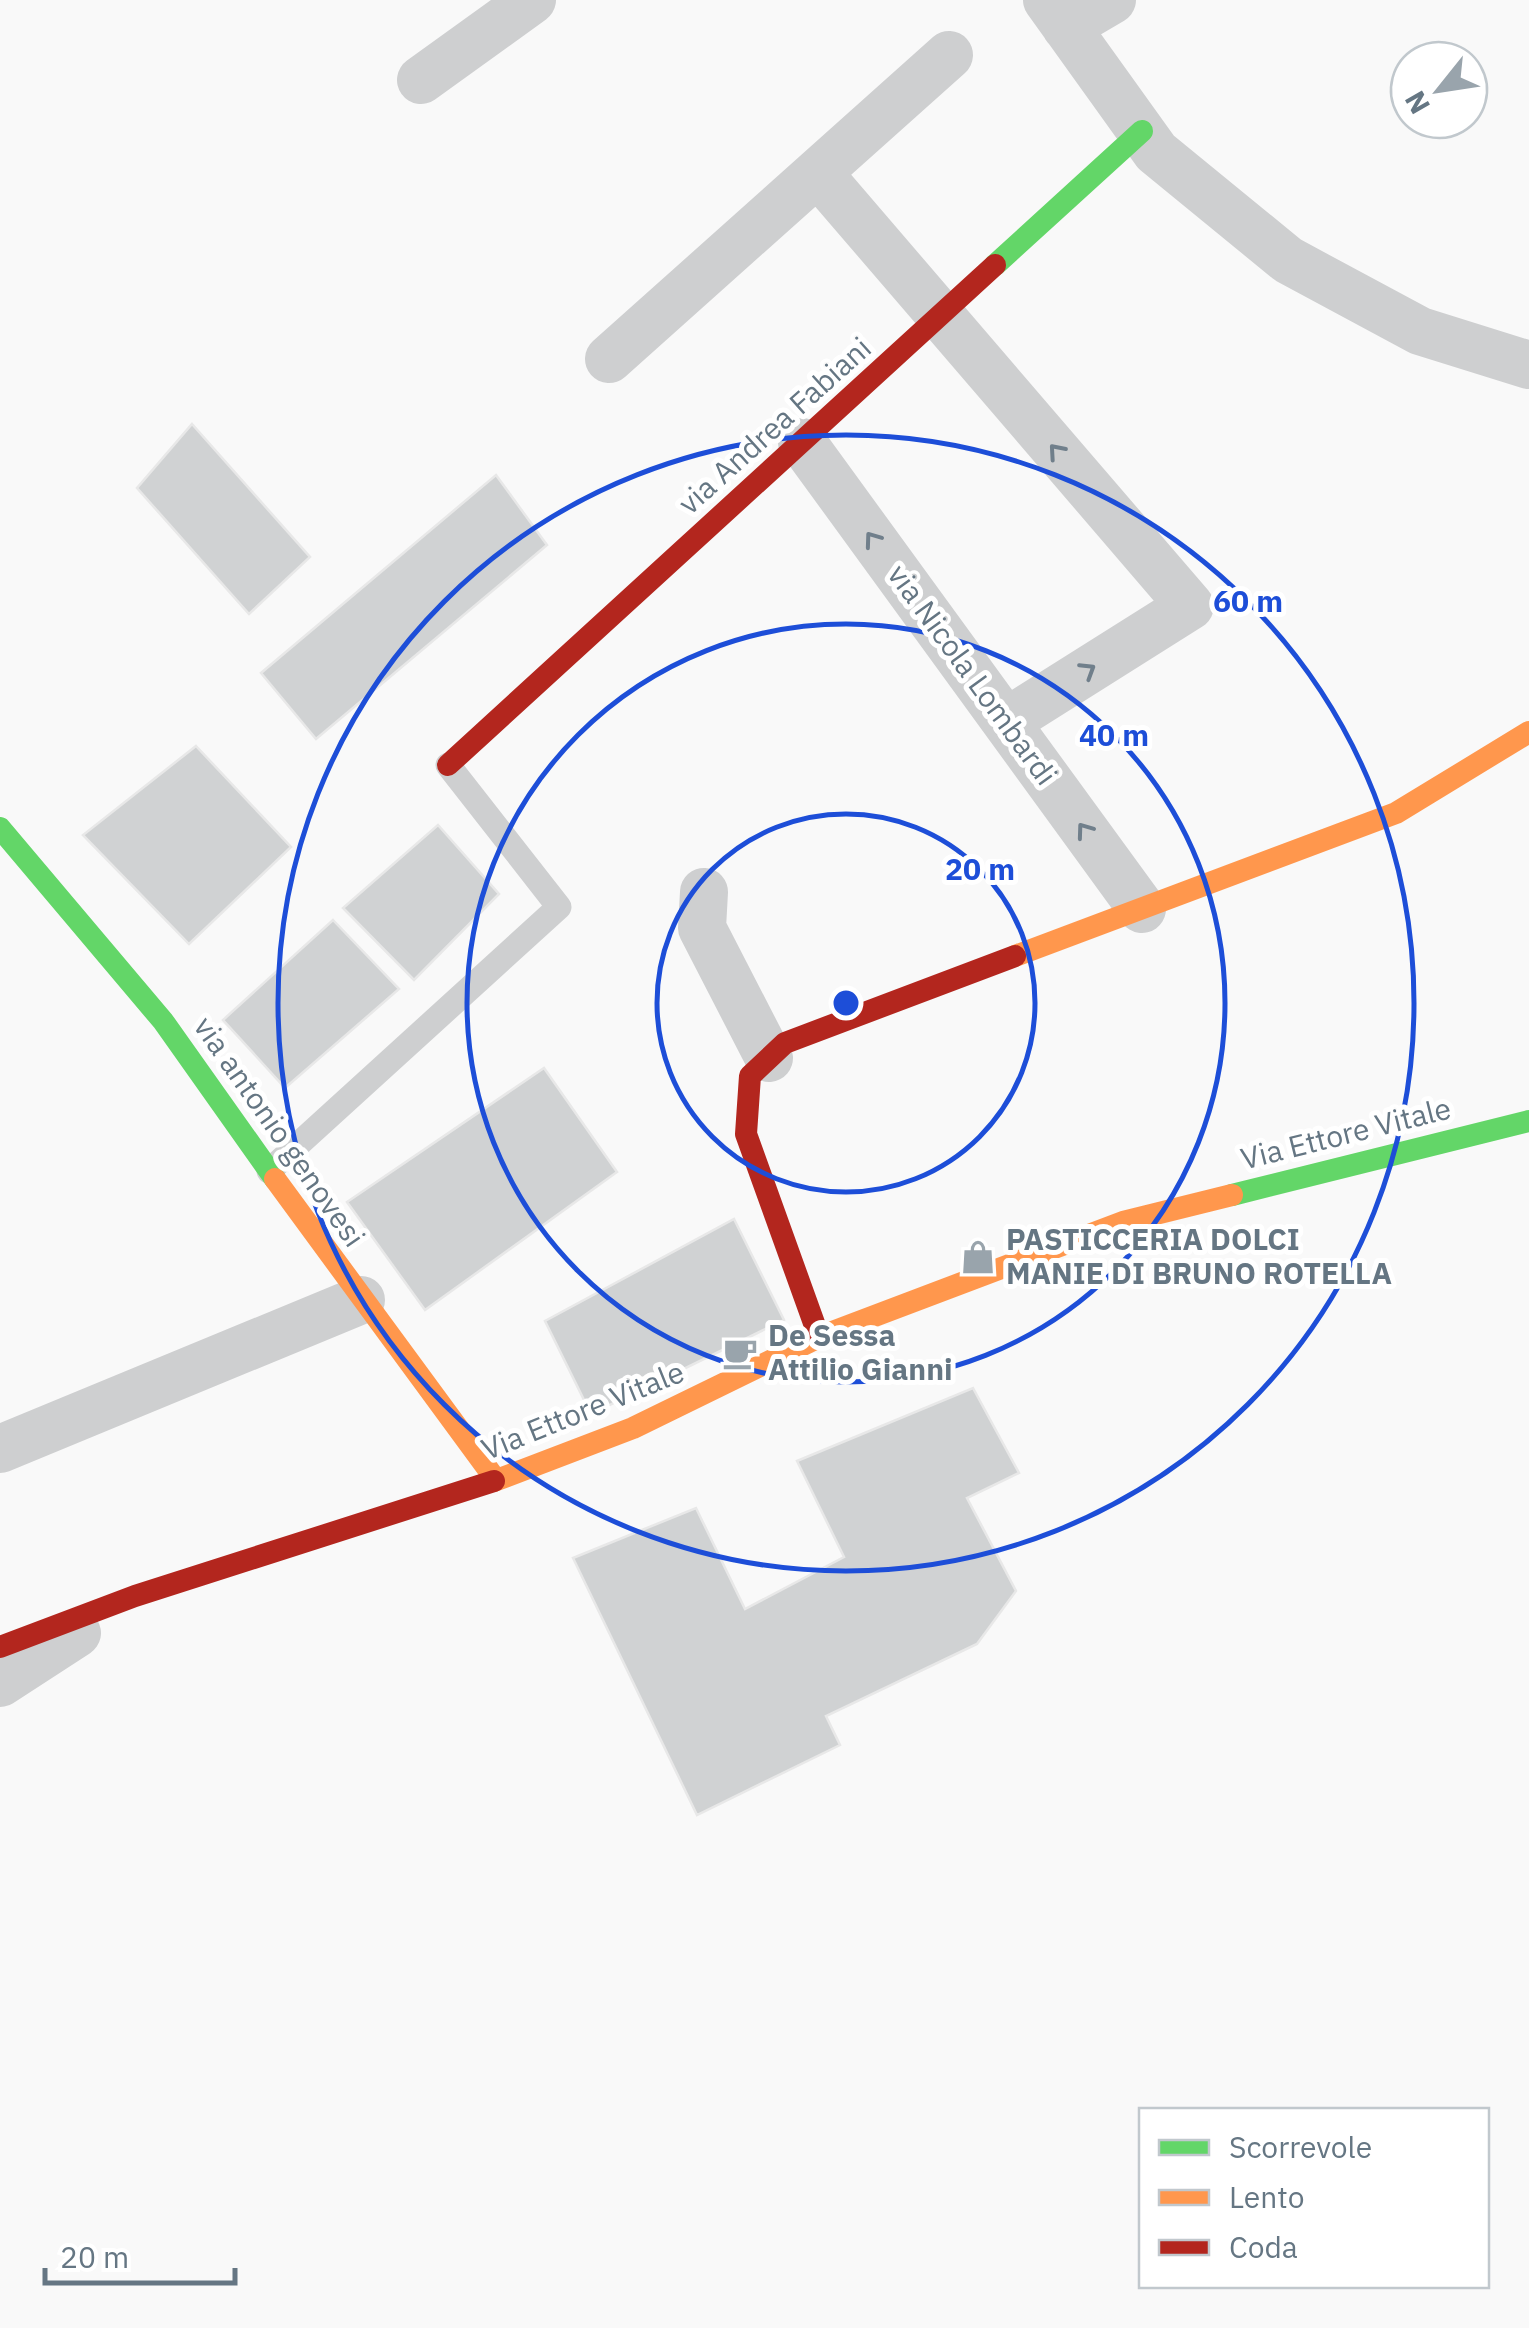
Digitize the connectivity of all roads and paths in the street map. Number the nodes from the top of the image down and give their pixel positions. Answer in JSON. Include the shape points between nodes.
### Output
{"nodes":[{"id":1,"x":532,"y":0,"type":"edge"},
{"id":2,"x":1112,"y":0,"type":"edge"},
{"id":3,"x":1056,"y":13,"type":"edge"},
{"id":4,"x":949,"y":55,"type":"dead end"},
{"id":5,"x":422,"y":80,"type":"dead end"},
{"id":6,"x":1142,"y":131,"type":"junction"},
{"id":7,"x":818,"y":174,"type":"junction"},
{"id":8,"x":940,"y":316,"type":"junction"},
{"id":9,"x":610,"y":359,"type":"dead end"},
{"id":10,"x":1529,"y":365,"type":"edge"},
{"id":11,"x":802,"y":442,"type":"junction"},
{"id":12,"x":1006,"y":722,"type":"junction"},
{"id":13,"x":1529,"y":732,"type":"edge"},
{"id":14,"x":448,"y":765,"type":"joint"},
{"id":15,"x":0,"y":828,"type":"edge"},
{"id":16,"x":704,"y":892,"type":"dead end"},
{"id":17,"x":1142,"y":908,"type":"junction"},
{"id":18,"x":769,"y":1058,"type":"junction"},
{"id":19,"x":1529,"y":1121,"type":"edge"},
{"id":20,"x":270,"y":1171,"type":"junction"},
{"id":21,"x":361,"y":1300,"type":"junction"},
{"id":22,"x":819,"y":1336,"type":"junction"},
{"id":23,"x":0,"y":1449,"type":"edge"},
{"id":24,"x":496,"y":1480,"type":"junction"},
{"id":25,"x":134,"y":1596,"type":"junction"},
{"id":26,"x":0,"y":1647,"type":"edge"},
{"id":27,"x":0,"y":1683,"type":"edge"}],
"edges":[{"from":1,"to":5,"type":"street"},
{"from":2,"to":3,"type":"street"},
{"from":3,"to":6,"type":"street"},
{"from":4,"to":7,"type":"street"},
{"from":6,"to":8,"type":"street","name":"via Andrea Fabiani"},
{"from":6,"to":10,"type":"street","via":[[1156,152],[1288,260],[1420,330]]},
{"from":7,"to":8,"type":"street"},
{"from":7,"to":9,"type":"street"},
{"from":8,"to":11,"type":"street","name":"via Andrea Fabiani"},
{"from":12,"to":8,"type":"street","one_way":true,"via":[[1190,606]]},
{"from":12,"to":11,"type":"street","name":"via Nicola Lombardi","one_way":true},
{"from":11,"to":14,"type":"street","name":"via Andrea Fabiani"},
{"from":17,"to":12,"type":"street","name":"via Nicola Lombardi","one_way":true},
{"from":13,"to":17,"type":"street","via":[[1396,813]]},
{"from":14,"to":20,"type":"lane","via":[[559,907]]},
{"from":15,"to":20,"type":"street","name":"via antonio genovesi","via":[[163,1021]]},
{"from":16,"to":18,"type":"street","via":[[702,928]]},
{"from":17,"to":18,"type":"street","via":[[785,1044]]},
{"from":18,"to":22,"type":"street","via":[[750,1076],[746,1134]]},
{"from":19,"to":22,"type":"street","name":"Via Ettore Vitale","via":[[1123,1222]]},
{"from":20,"to":21,"type":"street","name":"via antonio genovesi"},
{"from":21,"to":23,"type":"street"},
{"from":21,"to":24,"type":"street","name":"via antonio genovesi"},
{"from":22,"to":24,"type":"street","name":"Via Ettore Vitale","via":[[633,1428]]},
{"from":24,"to":25,"type":"street","name":"Via Ettore Vitale"},
{"from":25,"to":26,"type":"street","name":"Via Ettore Vitale"},
{"from":25,"to":27,"type":"street"}]}
